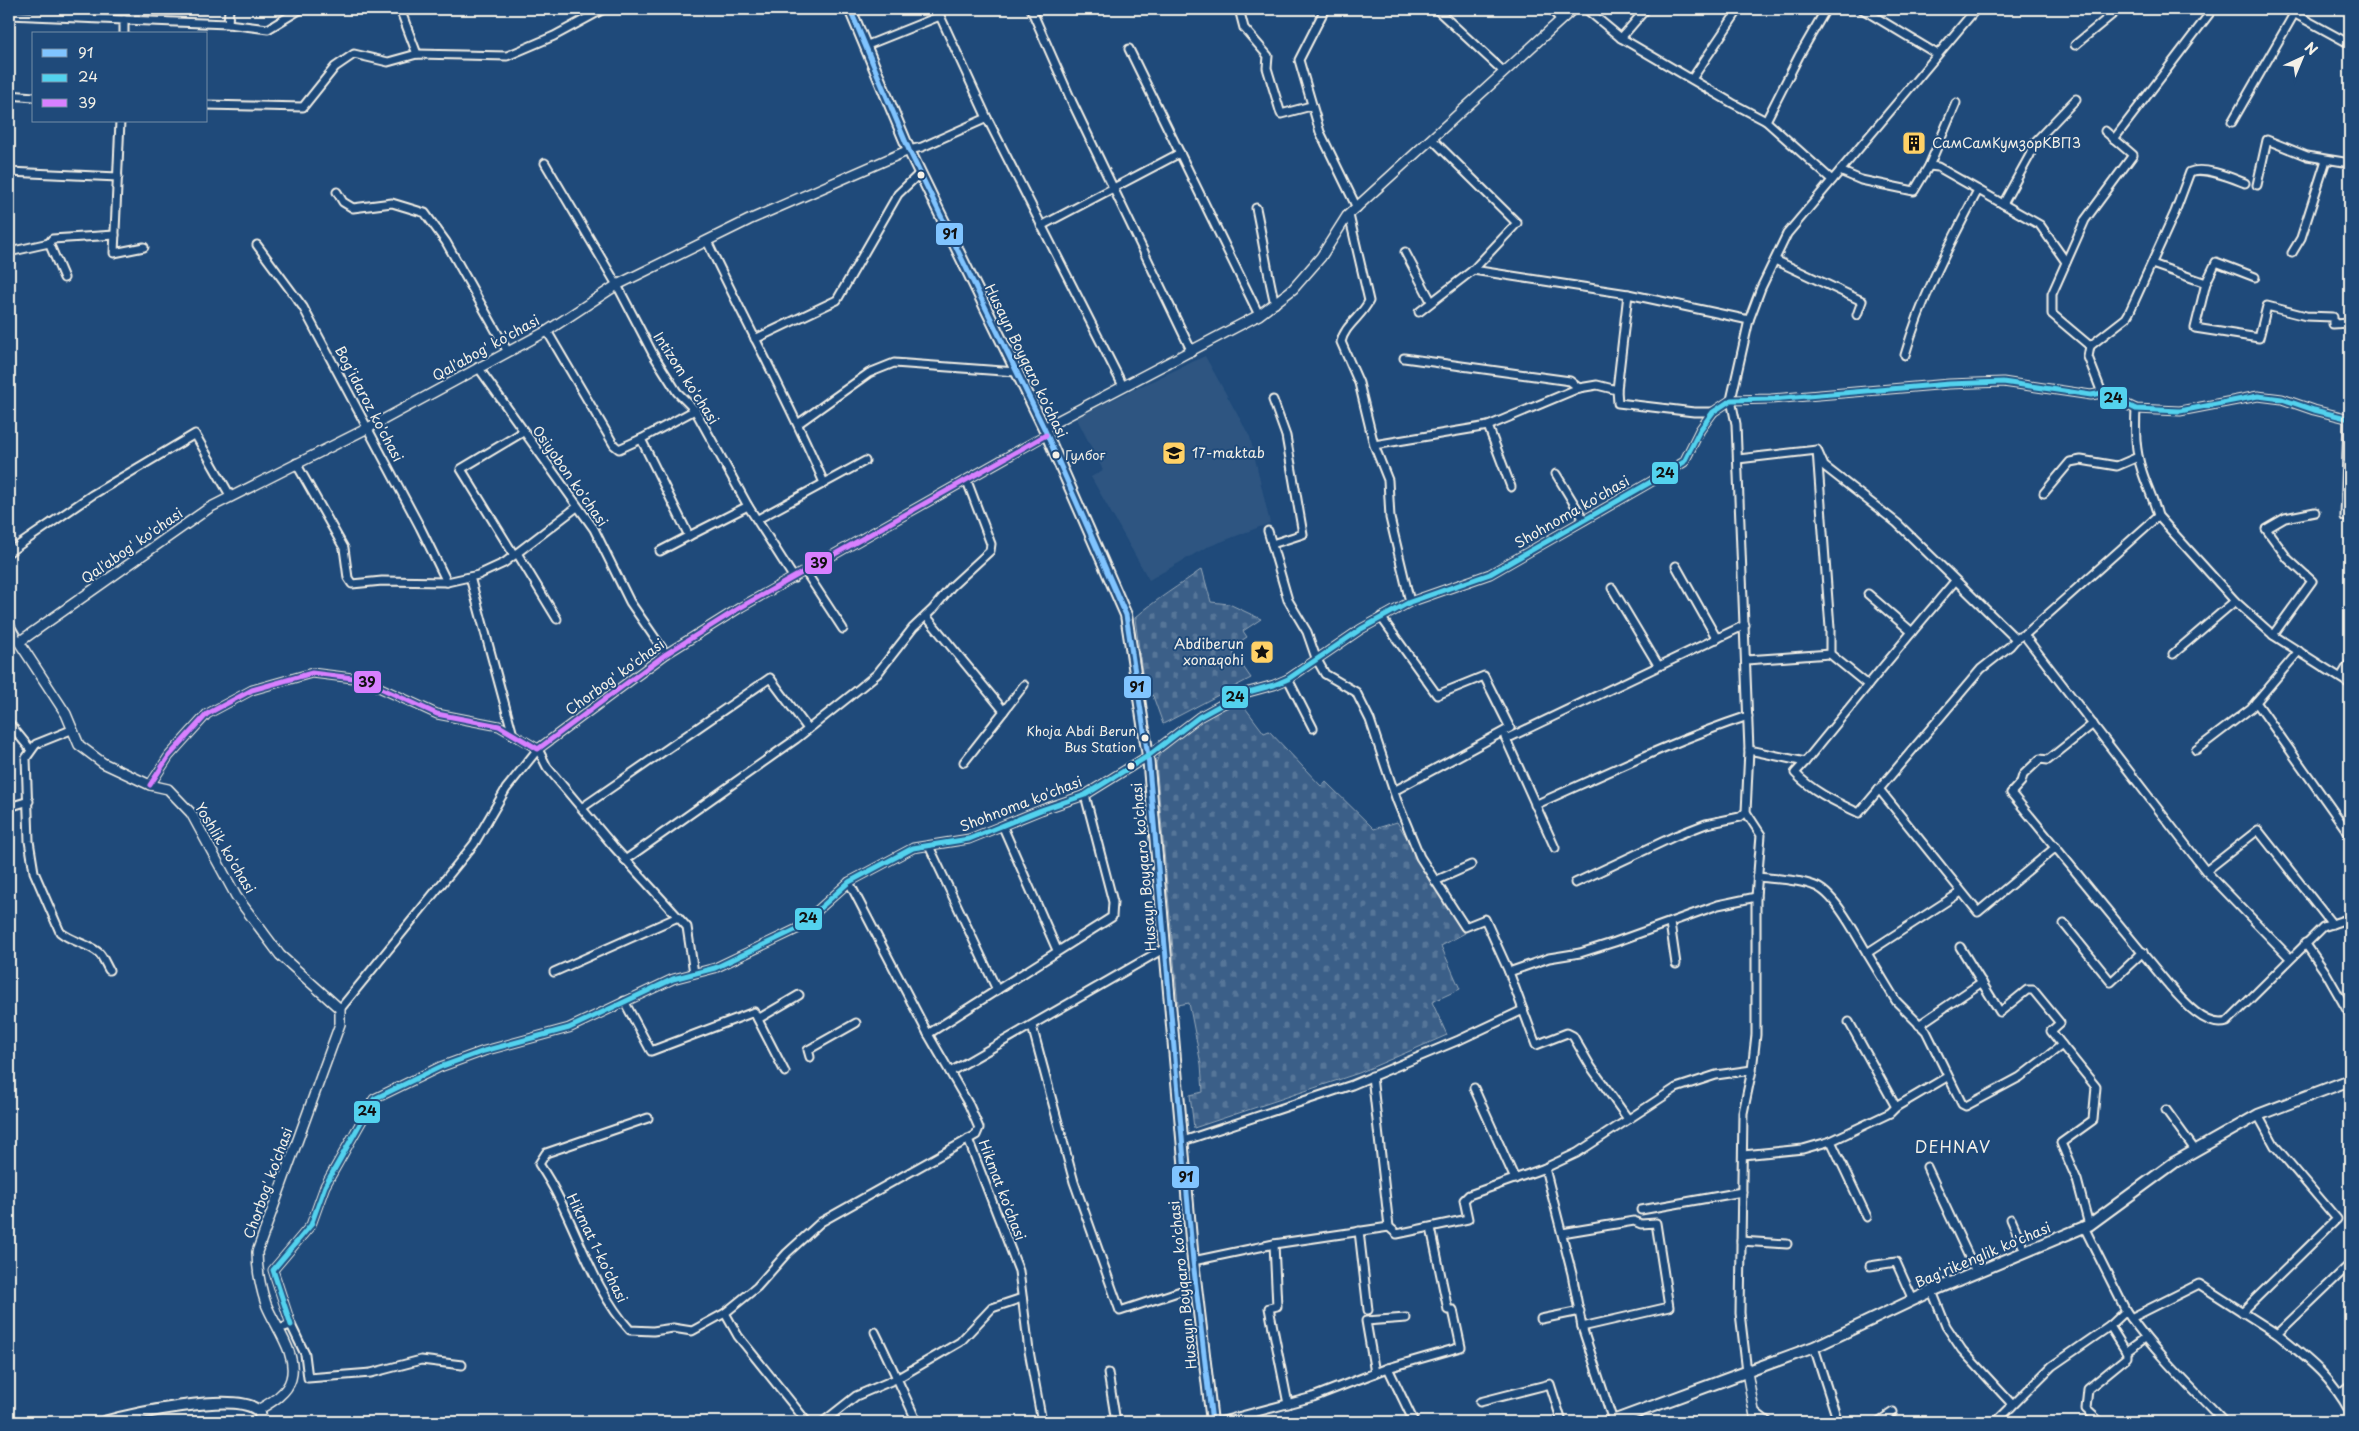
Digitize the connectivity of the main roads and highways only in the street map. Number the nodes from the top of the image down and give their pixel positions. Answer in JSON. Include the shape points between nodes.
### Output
{"nodes":[{"id":1,"x":850,"y":9,"type":"edge"},
{"id":2,"x":2350,"y":1080,"type":"edge"},
{"id":3,"x":1612,"y":1421,"type":"edge"},
{"id":4,"x":104,"y":1422,"type":"edge"},
{"id":5,"x":261,"y":1422,"type":"edge"},
{"id":6,"x":1212,"y":1422,"type":"edge"}],
"edges":[{"from":1,"to":6,"type":"main road","name":"Husayn Boyqaro ko'chasi","via":[[909,150],[1072,489],[1126,615],[1148,756],[1193,1261]]},
{"from":2,"to":3,"type":"main road","name":"Bag'rikenglik ko'chasi","via":[[2258,1115],[2175,1162],[2086,1226],[1932,1291],[1814,1347]]},
{"from":4,"to":5,"type":"main road","via":[[158,1409],[229,1404],[258,1410]]}]}
